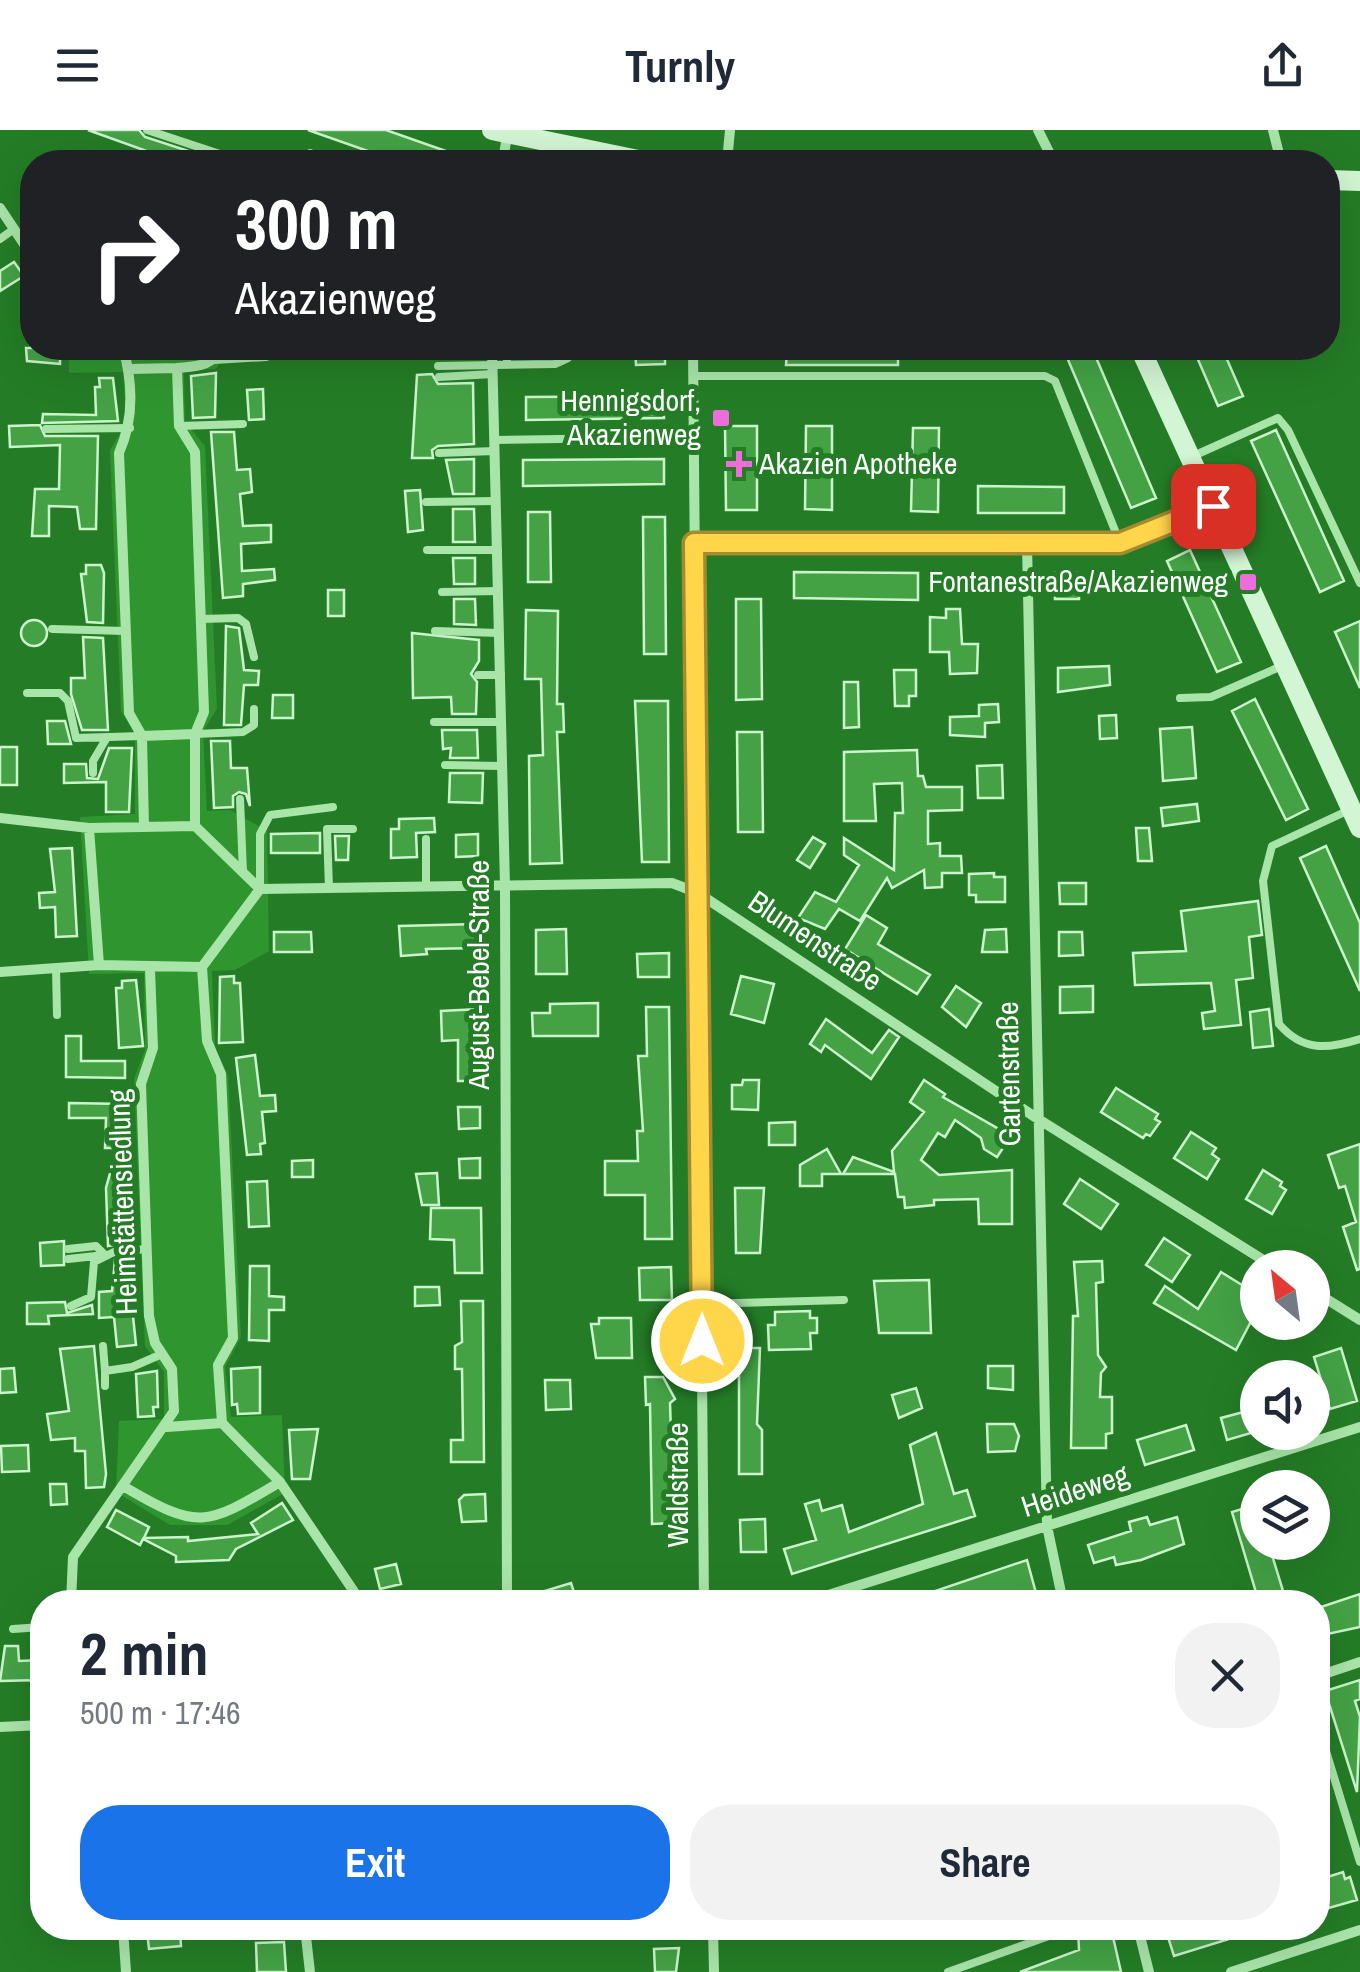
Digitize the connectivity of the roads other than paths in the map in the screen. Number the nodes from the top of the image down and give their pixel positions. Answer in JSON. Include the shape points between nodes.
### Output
{"nodes":[{"id":1,"x":147,"y":130,"type":"edge"},
{"id":2,"x":503,"y":132,"type":"edge"},
{"id":3,"x":208,"y":150,"type":"edge"},
{"id":4,"x":590,"y":150,"type":"edge"},
{"id":5,"x":0,"y":208,"type":"edge"},
{"id":6,"x":14,"y":229,"type":"junction"},
{"id":7,"x":0,"y":238,"type":"edge"},
{"id":8,"x":20,"y":238,"type":"edge"},
{"id":9,"x":126,"y":360,"type":"edge"},
{"id":10,"x":214,"y":360,"type":"edge"},
{"id":11,"x":492,"y":360,"type":"edge"},
{"id":12,"x":507,"y":360,"type":"edge"},
{"id":13,"x":564,"y":360,"type":"edge"},
{"id":14,"x":692,"y":360,"type":"edge"},
{"id":15,"x":1146,"y":360,"type":"edge"},
{"id":16,"x":507,"y":364,"type":"junction"},
{"id":17,"x":438,"y":366,"type":"dead end"},
{"id":18,"x":177,"y":368,"type":"junction"},
{"id":19,"x":128,"y":369,"type":"junction"},
{"id":20,"x":492,"y":370,"type":"junction"},
{"id":21,"x":693,"y":376,"type":"junction"},
{"id":22,"x":440,"y":377,"type":"dead end"},
{"id":23,"x":243,"y":424,"type":"dead end"},
{"id":24,"x":178,"y":426,"type":"junction"},
{"id":25,"x":130,"y":428,"type":"junction"},
{"id":26,"x":46,"y":430,"type":"dead end"},
{"id":27,"x":694,"y":437,"type":"junction"},
{"id":28,"x":495,"y":445,"type":"junction"},
{"id":29,"x":440,"y":453,"type":"dead end"},
{"id":30,"x":1191,"y":457,"type":"junction"},
{"id":31,"x":496,"y":501,"type":"junction"},
{"id":32,"x":426,"y":502,"type":"dead end"},
{"id":33,"x":1213,"y":506,"type":"junction"},
{"id":34,"x":694,"y":543,"type":"junction"},
{"id":35,"x":1026,"y":543,"type":"junction"},
{"id":36,"x":1120,"y":543,"type":"junction"},
{"id":37,"x":427,"y":550,"type":"dead end"},
{"id":38,"x":498,"y":550,"type":"junction"},
{"id":39,"x":1360,"y":583,"type":"edge"},
{"id":40,"x":498,"y":591,"type":"junction"},
{"id":41,"x":442,"y":592,"type":"dead end"},
{"id":42,"x":201,"y":619,"type":"junction"},
{"id":43,"x":52,"y":629,"type":"dead end"},
{"id":44,"x":126,"y":631,"type":"junction"},
{"id":45,"x":435,"y":631,"type":"dead end"},
{"id":46,"x":499,"y":633,"type":"junction"},
{"id":47,"x":254,"y":656,"type":"dead end"},
{"id":48,"x":1286,"y":664,"type":"junction"},
{"id":49,"x":478,"y":674,"type":"dead end"},
{"id":50,"x":501,"y":675,"type":"junction"},
{"id":51,"x":27,"y":693,"type":"dead end"},
{"id":52,"x":1180,"y":698,"type":"dead end"},
{"id":53,"x":254,"y":710,"type":"dead end"},
{"id":54,"x":434,"y":722,"type":"dead end"},
{"id":55,"x":501,"y":722,"type":"junction"},
{"id":56,"x":195,"y":734,"type":"junction"},
{"id":57,"x":142,"y":736,"type":"junction"},
{"id":58,"x":106,"y":739,"type":"junction"},
{"id":59,"x":446,"y":766,"type":"dead end"},
{"id":60,"x":501,"y":766,"type":"junction"},
{"id":61,"x":93,"y":773,"type":"dead end"},
{"id":62,"x":240,"y":799,"type":"dead end"},
{"id":63,"x":333,"y":807,"type":"dead end"},
{"id":64,"x":0,"y":818,"type":"edge"},
{"id":65,"x":1356,"y":818,"type":"edge"},
{"id":66,"x":194,"y":826,"type":"junction"},
{"id":67,"x":144,"y":827,"type":"junction"},
{"id":68,"x":88,"y":828,"type":"junction"},
{"id":69,"x":354,"y":829,"type":"dead end"},
{"id":70,"x":426,"y":839,"type":"dead end"},
{"id":71,"x":244,"y":873,"type":"junction"},
{"id":72,"x":426,"y":886,"type":"junction"},
{"id":73,"x":505,"y":886,"type":"junction"},
{"id":74,"x":328,"y":888,"type":"junction"},
{"id":75,"x":260,"y":889,"type":"junction"},
{"id":76,"x":698,"y":893,"type":"junction"},
{"id":77,"x":99,"y":965,"type":"junction"},
{"id":78,"x":202,"y":967,"type":"junction"},
{"id":79,"x":56,"y":968,"type":"junction"},
{"id":80,"x":150,"y":969,"type":"junction"},
{"id":81,"x":0,"y":972,"type":"edge"},
{"id":82,"x":57,"y":1015,"type":"dead end"},
{"id":83,"x":1360,"y":1040,"type":"edge"},
{"id":84,"x":1035,"y":1117,"type":"junction"},
{"id":85,"x":68,"y":1249,"type":"dead end"},
{"id":86,"x":147,"y":1249,"type":"junction"},
{"id":87,"x":1247,"y":1250,"type":"edge"},
{"id":88,"x":104,"y":1255,"type":"junction"},
{"id":89,"x":68,"y":1259,"type":"dead end"},
{"id":90,"x":844,"y":1300,"type":"dead end"},
{"id":91,"x":1330,"y":1301,"type":"edge"},
{"id":92,"x":702,"y":1304,"type":"junction"},
{"id":93,"x":71,"y":1306,"type":"dead end"},
{"id":94,"x":1360,"y":1320,"type":"edge"},
{"id":95,"x":103,"y":1346,"type":"dead end"},
{"id":96,"x":162,"y":1354,"type":"junction"},
{"id":97,"x":105,"y":1371,"type":"junction"},
{"id":98,"x":105,"y":1386,"type":"dead end"},
{"id":99,"x":222,"y":1423,"type":"junction"},
{"id":100,"x":1360,"y":1426,"type":"edge"},
{"id":101,"x":167,"y":1427,"type":"junction"},
{"id":102,"x":280,"y":1482,"type":"junction"},
{"id":103,"x":124,"y":1486,"type":"junction"},
{"id":104,"x":1047,"y":1526,"type":"junction"},
{"id":105,"x":73,"y":1590,"type":"edge"},
{"id":106,"x":353,"y":1590,"type":"edge"},
{"id":107,"x":507,"y":1590,"type":"edge"},
{"id":108,"x":704,"y":1590,"type":"edge"},
{"id":109,"x":844,"y":1590,"type":"edge"},
{"id":110,"x":1060,"y":1590,"type":"edge"},
{"id":111,"x":30,"y":1628,"type":"edge"},
{"id":112,"x":12,"y":1629,"type":"dead end"},
{"id":113,"x":1360,"y":1662,"type":"edge"},
{"id":114,"x":1330,"y":1672,"type":"edge"},
{"id":115,"x":30,"y":1726,"type":"edge"},
{"id":116,"x":0,"y":1727,"type":"edge"},
{"id":117,"x":1330,"y":1764,"type":"edge"},
{"id":118,"x":1360,"y":1862,"type":"edge"},
{"id":119,"x":1360,"y":1930,"type":"edge"},
{"id":120,"x":125,"y":1940,"type":"edge"},
{"id":121,"x":306,"y":1940,"type":"edge"},
{"id":122,"x":713,"y":1940,"type":"edge"},
{"id":123,"x":1037,"y":1940,"type":"edge"},
{"id":124,"x":1141,"y":1940,"type":"edge"},
{"id":125,"x":1329,"y":1940,"type":"edge"},
{"id":126,"x":1330,"y":1940,"type":"edge"},
{"id":127,"x":126,"y":1972,"type":"edge"},
{"id":128,"x":310,"y":1972,"type":"edge"},
{"id":129,"x":714,"y":1972,"type":"edge"},
{"id":130,"x":948,"y":1972,"type":"edge"},
{"id":131,"x":1149,"y":1972,"type":"edge"},
{"id":132,"x":1231,"y":1972,"type":"edge"}],
"edges":[{"from":1,"to":3,"type":"lane"},
{"from":2,"to":4,"type":"street"},
{"from":5,"to":6,"type":"street"},
{"from":6,"to":7,"type":"lane"},
{"from":6,"to":8,"type":"street"},
{"from":9,"to":19,"type":"street"},
{"from":10,"to":18,"type":"street"},
{"from":11,"to":20,"type":"street","name":"August-Bebel-Straße"},
{"from":12,"to":16,"type":"lane"},
{"from":13,"to":16,"type":"lane"},
{"from":14,"to":21,"type":"street","name":"Waldstraße"},
{"from":15,"to":30,"type":"street"},
{"from":16,"to":20,"type":"lane"},
{"from":17,"to":20,"type":"lane"},
{"from":18,"to":19,"type":"street"},
{"from":18,"to":24,"type":"street"},
{"from":19,"to":25,"type":"street"},
{"from":20,"to":22,"type":"lane"},
{"from":20,"to":28,"type":"street","name":"August-Bebel-Straße"},
{"from":21,"to":27,"type":"street","name":"Waldstraße"},
{"from":21,"to":36,"type":"lane","via":[[1045,376],[1055,381]]},
{"from":23,"to":24,"type":"lane"},
{"from":24,"to":42,"type":"street","via":[[195,452]]},
{"from":25,"to":26,"type":"lane"},
{"from":25,"to":44,"type":"street","via":[[119,453]]},
{"from":27,"to":28,"type":"lane"},
{"from":27,"to":34,"type":"street","name":"Waldstraße"},
{"from":28,"to":29,"type":"lane"},
{"from":28,"to":31,"type":"street","name":"August-Bebel-Straße"},
{"from":30,"to":33,"type":"street"},
{"from":30,"to":39,"type":"lane","via":[[1278,418]]},
{"from":31,"to":32,"type":"lane"},
{"from":31,"to":38,"type":"street","name":"August-Bebel-Straße"},
{"from":33,"to":36,"type":"street"},
{"from":33,"to":48,"type":"street"},
{"from":34,"to":35,"type":"street"},
{"from":34,"to":76,"type":"street","name":"Waldstraße"},
{"from":35,"to":36,"type":"street"},
{"from":35,"to":84,"type":"street","name":"Gartenstraße"},
{"from":37,"to":38,"type":"lane"},
{"from":38,"to":40,"type":"street","name":"August-Bebel-Straße"},
{"from":40,"to":41,"type":"lane"},
{"from":40,"to":46,"type":"street","name":"August-Bebel-Straße"},
{"from":42,"to":47,"type":"lane","via":[[238,618],[246,624]]},
{"from":42,"to":56,"type":"street","via":[[204,712]]},
{"from":43,"to":44,"type":"lane"},
{"from":44,"to":57,"type":"street","via":[[129,713]]},
{"from":45,"to":46,"type":"lane"},
{"from":46,"to":50,"type":"street","name":"August-Bebel-Straße"},
{"from":48,"to":52,"type":"lane","via":[[1211,696]]},
{"from":48,"to":65,"type":"street"},
{"from":49,"to":50,"type":"lane"},
{"from":50,"to":55,"type":"street","name":"August-Bebel-Straße"},
{"from":51,"to":58,"type":"lane","via":[[60,693],[76,738]]},
{"from":53,"to":56,"type":"lane","via":[[254,725],[243,732]]},
{"from":54,"to":55,"type":"lane"},
{"from":55,"to":60,"type":"street","name":"August-Bebel-Straße"},
{"from":56,"to":57,"type":"street"},
{"from":56,"to":66,"type":"street"},
{"from":57,"to":58,"type":"lane"},
{"from":57,"to":67,"type":"street"},
{"from":58,"to":61,"type":"lane"},
{"from":59,"to":60,"type":"lane"},
{"from":60,"to":73,"type":"street","name":"August-Bebel-Straße"},
{"from":62,"to":71,"type":"lane"},
{"from":63,"to":75,"type":"lane","via":[[270,815],[260,834]]},
{"from":64,"to":68,"type":"street"},
{"from":65,"to":83,"type":"lane","via":[[1272,846],[1263,882],[1279,1024],[1302,1044],[1323,1049]]},
{"from":66,"to":67,"type":"street"},
{"from":66,"to":71,"type":"street"},
{"from":67,"to":68,"type":"street"},
{"from":68,"to":77,"type":"street"},
{"from":69,"to":74,"type":"lane","via":[[328,829]]},
{"from":70,"to":72,"type":"lane"},
{"from":71,"to":75,"type":"street"},
{"from":72,"to":73,"type":"street","name":"Blumenstraße"},
{"from":72,"to":74,"type":"street","name":"Blumenstraße"},
{"from":73,"to":76,"type":"street","name":"Blumenstraße","via":[[672,883]]},
{"from":73,"to":107,"type":"street","name":"August-Bebel-Straße"},
{"from":74,"to":75,"type":"street","name":"Blumenstraße"},
{"from":75,"to":78,"type":"street"},
{"from":76,"to":84,"type":"street","name":"Blumenstraße"},
{"from":76,"to":92,"type":"street","name":"Waldstraße"},
{"from":77,"to":79,"type":"street"},
{"from":77,"to":80,"type":"street"},
{"from":78,"to":80,"type":"street"},
{"from":78,"to":99,"type":"street","via":[[208,1041],[222,1074],[234,1338],[218,1365]]},
{"from":79,"to":81,"type":"street"},
{"from":79,"to":82,"type":"lane"},
{"from":80,"to":86,"type":"street","name":"Heimstättensiedlung","via":[[153,1048],[141,1084]]},
{"from":84,"to":87,"type":"street","name":"Blumenstraße"},
{"from":84,"to":104,"type":"street","name":"Gartenstraße"},
{"from":85,"to":88,"type":"lane","via":[[96,1246]]},
{"from":86,"to":88,"type":"lane"},
{"from":86,"to":96,"type":"street","name":"Heimstättensiedlung","via":[[150,1316]]},
{"from":88,"to":89,"type":"lane"},
{"from":88,"to":93,"type":"lane","via":[[94,1262],[88,1302]]},
{"from":90,"to":92,"type":"lane"},
{"from":91,"to":94,"type":"street"},
{"from":92,"to":108,"type":"street","name":"Waldstraße"},
{"from":95,"to":97,"type":"lane"},
{"from":96,"to":97,"type":"lane"},
{"from":96,"to":101,"type":"street","name":"Heimstättensiedlung","via":[[173,1383]]},
{"from":97,"to":98,"type":"lane"},
{"from":99,"to":101,"type":"street"},
{"from":99,"to":102,"type":"street"},
{"from":100,"to":104,"type":"street","name":"Heideweg"},
{"from":101,"to":103,"type":"street","name":"Heimstättensiedlung"},
{"from":102,"to":103,"type":"street","via":[[223,1516],[175,1517]]},
{"from":102,"to":106,"type":"street"},
{"from":103,"to":105,"type":"street","name":"Heimstättensiedlung","via":[[74,1556]]},
{"from":104,"to":109,"type":"street","name":"Heideweg"},
{"from":104,"to":110,"type":"street","name":"Gartenstraße"},
{"from":111,"to":112,"type":"lane"},
{"from":113,"to":114,"type":"street"},
{"from":115,"to":116,"type":"street"},
{"from":117,"to":118,"type":"lane"},
{"from":119,"to":126,"type":"street"},
{"from":120,"to":127,"type":"street"},
{"from":121,"to":128,"type":"street"},
{"from":122,"to":129,"type":"street"},
{"from":123,"to":130,"type":"lane"},
{"from":124,"to":131,"type":"street"},
{"from":125,"to":132,"type":"street"}]}
